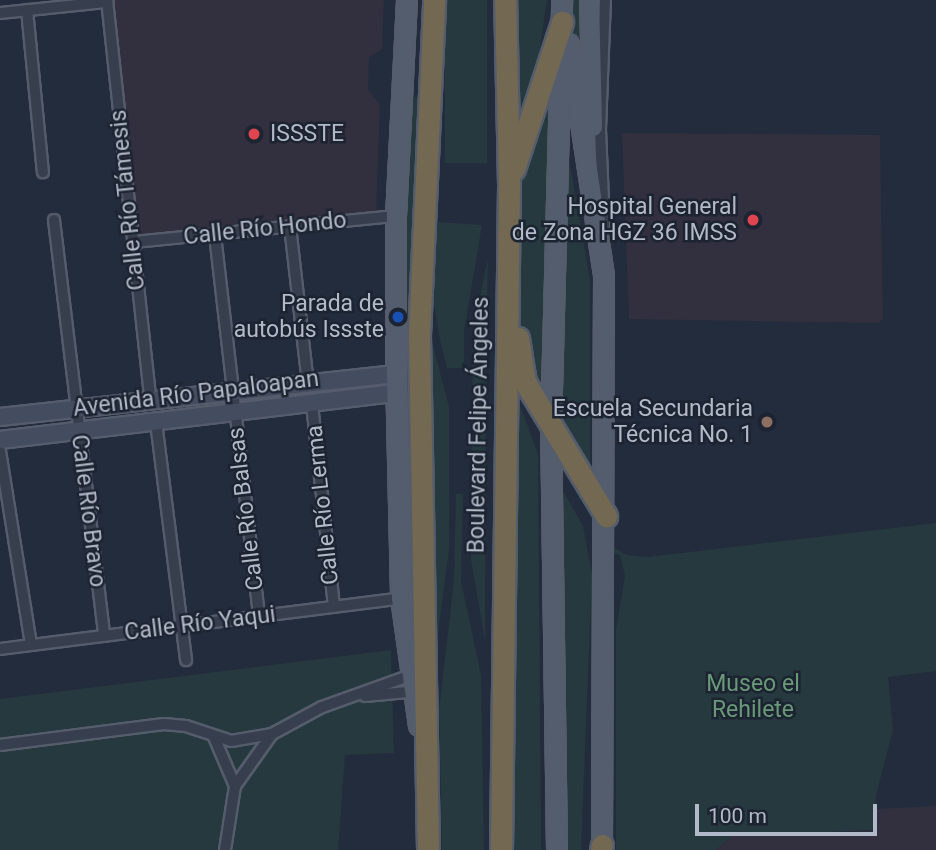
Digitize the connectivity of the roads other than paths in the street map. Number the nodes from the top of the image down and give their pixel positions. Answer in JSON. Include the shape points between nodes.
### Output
{"nodes":[{"id":1,"x":407,"y":0,"type":"edge"},
{"id":2,"x":418,"y":0,"type":"edge"},
{"id":3,"x":428,"y":0,"type":"edge"},
{"id":4,"x":434,"y":0,"type":"edge"},
{"id":5,"x":505,"y":0,"type":"edge"},
{"id":6,"x":590,"y":0,"type":"edge"},
{"id":7,"x":605,"y":0,"type":"edge"},
{"id":8,"x":107,"y":1,"type":"edge"},
{"id":9,"x":562,"y":9,"type":"edge"},
{"id":10,"x":27,"y":10,"type":"junction"},
{"id":11,"x":0,"y":13,"type":"edge"},
{"id":12,"x":433,"y":31,"type":"junction"},
{"id":13,"x":404,"y":121,"type":"junction"},
{"id":14,"x":43,"y":172,"type":"dead end"},
{"id":15,"x":509,"y":184,"type":"junction"},
{"id":16,"x":594,"y":187,"type":"junction"},
{"id":17,"x":396,"y":216,"type":"junction"},
{"id":18,"x":54,"y":220,"type":"dead end"},
{"id":19,"x":290,"y":226,"type":"junction"},
{"id":20,"x":215,"y":234,"type":"junction"},
{"id":21,"x":134,"y":242,"type":"junction"},
{"id":22,"x":507,"y":244,"type":"junction"},
{"id":23,"x":604,"y":276,"type":"junction"},
{"id":24,"x":396,"y":374,"type":"junction"},
{"id":25,"x":308,"y":384,"type":"junction"},
{"id":26,"x":232,"y":393,"type":"junction"},
{"id":27,"x":397,"y":393,"type":"junction"},
{"id":28,"x":150,"y":399,"type":"junction"},
{"id":29,"x":312,"y":404,"type":"junction"},
{"id":30,"x":74,"y":408,"type":"junction"},
{"id":31,"x":234,"y":413,"type":"junction"},
{"id":32,"x":0,"y":416,"type":"edge"},
{"id":33,"x":156,"y":422,"type":"junction"},
{"id":34,"x":551,"y":429,"type":"junction"},
{"id":35,"x":78,"y":431,"type":"junction"},
{"id":36,"x":0,"y":440,"type":"edge"},
{"id":37,"x":0,"y":451,"type":"edge"},
{"id":38,"x":606,"y":516,"type":"junction"},
{"id":39,"x":401,"y":598,"type":"junction"},
{"id":40,"x":334,"y":607,"type":"junction"},
{"id":41,"x":259,"y":616,"type":"junction"},
{"id":42,"x":181,"y":626,"type":"junction"},
{"id":43,"x":104,"y":636,"type":"junction"},
{"id":44,"x":31,"y":645,"type":"junction"},
{"id":45,"x":0,"y":649,"type":"edge"},
{"id":46,"x":186,"y":660,"type":"dead end"},
{"id":47,"x":418,"y":682,"type":"junction"},
{"id":48,"x":358,"y":696,"type":"junction"},
{"id":49,"x":272,"y":734,"type":"junction"},
{"id":50,"x":214,"y":737,"type":"junction"},
{"id":51,"x":0,"y":746,"type":"edge"},
{"id":52,"x":235,"y":786,"type":"junction"},
{"id":53,"x":602,"y":848,"type":"edge"},
{"id":54,"x":225,"y":850,"type":"edge"},
{"id":55,"x":428,"y":850,"type":"edge"},
{"id":56,"x":500,"y":850,"type":"edge"},
{"id":57,"x":557,"y":850,"type":"edge"}],
"edges":[{"from":1,"to":13,"type":"main road"},
{"from":2,"to":13,"type":"main road"},
{"from":3,"to":12,"type":"main road"},
{"from":4,"to":12,"type":"highway"},
{"from":5,"to":15,"type":"highway","name":"Boulevard Felipe Ángeles"},
{"from":6,"to":16,"type":"main road"},
{"from":7,"to":23,"type":"street","via":[[600,129]]},
{"from":8,"to":10,"type":"street"},
{"from":8,"to":21,"type":"street","name":"Calle Río Támesis"},
{"from":9,"to":15,"type":"highway"},
{"from":9,"to":16,"type":"main road"},
{"from":9,"to":34,"type":"main road"},
{"from":10,"to":11,"type":"street"},
{"from":10,"to":14,"type":"street"},
{"from":12,"to":47,"type":"highway","via":[[419,335]]},
{"from":13,"to":17,"type":"main road"},
{"from":15,"to":22,"type":"highway","name":"Boulevard Felipe Ángeles"},
{"from":16,"to":23,"type":"main road"},
{"from":17,"to":19,"type":"street","name":"Calle Río Hondo"},
{"from":17,"to":24,"type":"main road"},
{"from":18,"to":30,"type":"street","name":"Calle Río Bravo"},
{"from":19,"to":20,"type":"street","name":"Calle Río Hondo"},
{"from":19,"to":25,"type":"street"},
{"from":20,"to":21,"type":"street","name":"Calle Río Hondo"},
{"from":20,"to":26,"type":"street","name":"Calle Río Balsas"},
{"from":21,"to":28,"type":"street","name":"Calle Río Támesis"},
{"from":22,"to":34,"type":"highway","via":[[516,288],[519,357],[525,382]]},
{"from":22,"to":56,"type":"highway","name":"Boulevard Felipe Ángeles"},
{"from":23,"to":38,"type":"main road"},
{"from":24,"to":25,"type":"street","name":"Avenida Río Papaloapan"},
{"from":24,"to":27,"type":"main road"},
{"from":25,"to":26,"type":"street","name":"Avenida Río Papaloapan"},
{"from":26,"to":28,"type":"street","name":"Avenida Río Papaloapan"},
{"from":26,"to":31,"type":"street","name":"Calle Río Balsas"},
{"from":27,"to":29,"type":"street","name":"Avenida Río Papaloapan"},
{"from":27,"to":39,"type":"main road"},
{"from":28,"to":30,"type":"street","name":"Avenida Río Papaloapan"},
{"from":29,"to":31,"type":"street","name":"Avenida Río Papaloapan"},
{"from":29,"to":40,"type":"street","name":"Calle Río Lerma"},
{"from":30,"to":32,"type":"street","name":"Avenida Río Papaloapan"},
{"from":30,"to":35,"type":"street","name":"Calle Río Bravo"},
{"from":31,"to":33,"type":"street","name":"Avenida Río Papaloapan"},
{"from":31,"to":41,"type":"street","name":"Calle Río Balsas"},
{"from":33,"to":35,"type":"street","name":"Avenida Río Papaloapan"},
{"from":33,"to":42,"type":"street"},
{"from":34,"to":38,"type":"highway"},
{"from":34,"to":57,"type":"main road"},
{"from":35,"to":36,"type":"street","name":"Avenida Río Papaloapan"},
{"from":35,"to":43,"type":"street","name":"Calle Río Bravo"},
{"from":37,"to":44,"type":"street"},
{"from":38,"to":53,"type":"main road"},
{"from":39,"to":40,"type":"street","name":"Calle Río Yaqui"},
{"from":39,"to":47,"type":"main road"},
{"from":40,"to":41,"type":"street","name":"Calle Río Yaqui"},
{"from":41,"to":42,"type":"street","name":"Calle Río Yaqui"},
{"from":42,"to":43,"type":"street","name":"Calle Río Yaqui"},
{"from":42,"to":46,"type":"street"},
{"from":43,"to":44,"type":"street","name":"Calle Río Yaqui"},
{"from":44,"to":45,"type":"street","name":"Calle Río Yaqui"},
{"from":47,"to":48,"type":"street"},
{"from":47,"to":48,"type":"street"},
{"from":47,"to":55,"type":"highway"},
{"from":48,"to":49,"type":"street","via":[[322,707]]},
{"from":49,"to":50,"type":"street","via":[[251,740]]},
{"from":49,"to":52,"type":"street"},
{"from":50,"to":51,"type":"street","via":[[186,726],[164,724]]},
{"from":50,"to":52,"type":"street"},
{"from":52,"to":54,"type":"street"}]}
